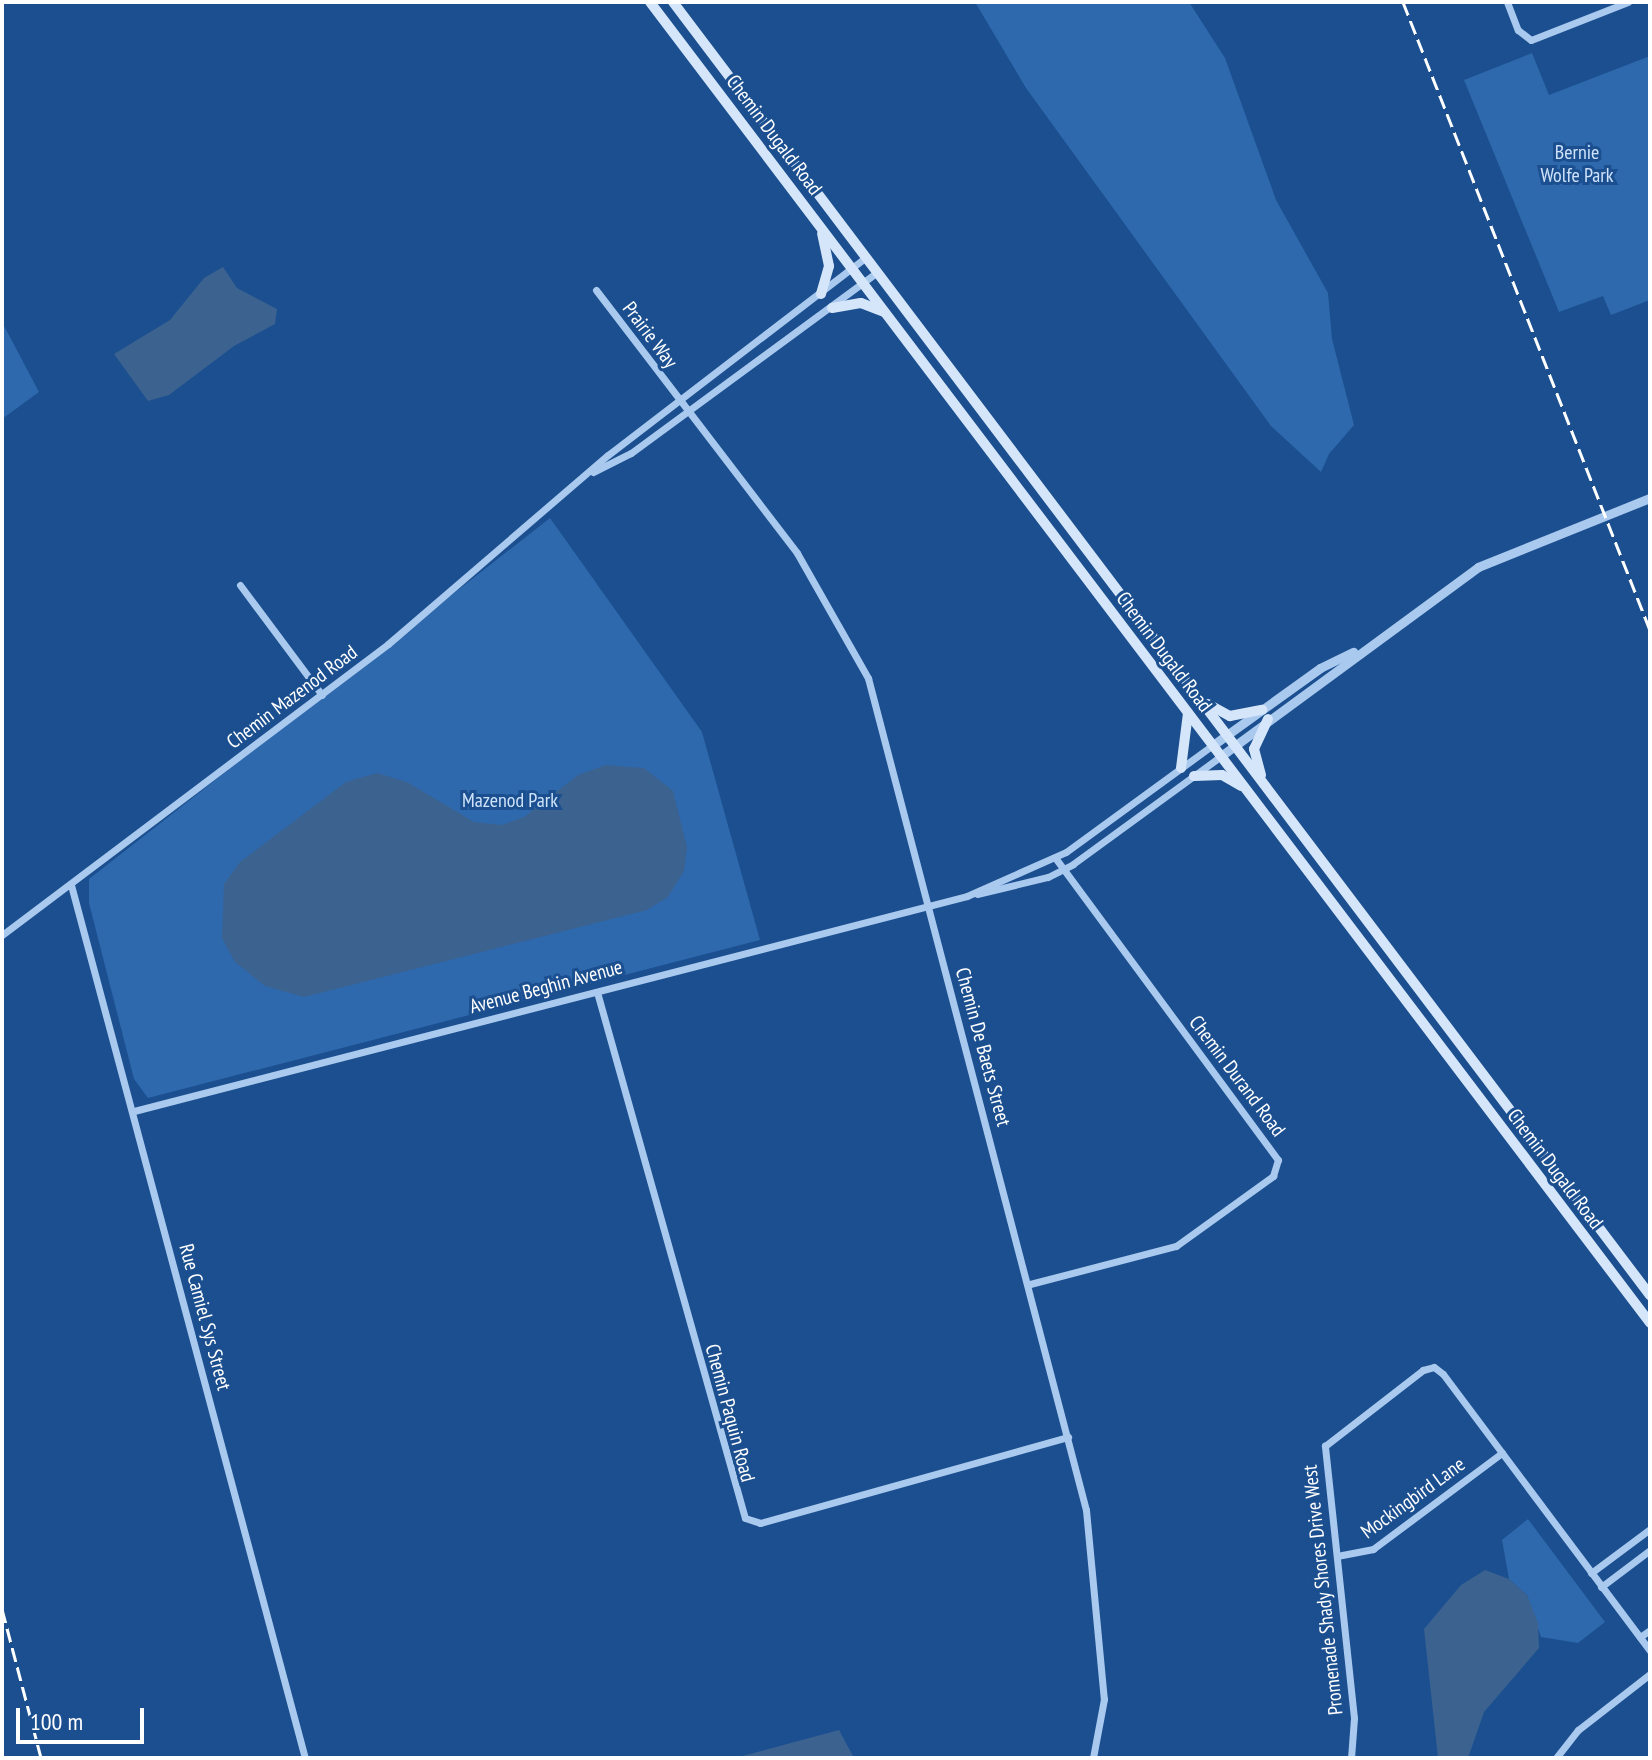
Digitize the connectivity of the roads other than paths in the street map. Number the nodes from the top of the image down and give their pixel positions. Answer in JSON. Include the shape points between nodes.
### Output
{"nodes":[{"id":1,"x":650,"y":2,"type":"edge"},
{"id":2,"x":673,"y":2,"type":"edge"},
{"id":3,"x":1507,"y":2,"type":"edge"},
{"id":4,"x":1628,"y":2,"type":"edge"},
{"id":5,"x":817,"y":221,"type":"junction"},
{"id":6,"x":866,"y":257,"type":"junction"},
{"id":7,"x":853,"y":269,"type":"junction"},
{"id":8,"x":877,"y":272,"type":"junction"},
{"id":9,"x":864,"y":284,"type":"junction"},
{"id":10,"x":596,"y":290,"type":"dead end"},
{"id":11,"x":821,"y":294,"type":"junction"},
{"id":12,"x":832,"y":308,"type":"junction"},
{"id":13,"x":887,"y":314,"type":"junction"},
{"id":14,"x":678,"y":399,"type":"junction"},
{"id":15,"x":687,"y":410,"type":"junction"},
{"id":16,"x":591,"y":473,"type":"junction"},
{"id":17,"x":1650,"y":498,"type":"edge"},
{"id":18,"x":240,"y":585,"type":"dead end"},
{"id":19,"x":322,"y":695,"type":"junction"},
{"id":20,"x":1200,"y":698,"type":"junction"},
{"id":21,"x":1188,"y":713,"type":"junction"},
{"id":22,"x":1265,"y":715,"type":"junction"},
{"id":23,"x":1227,"y":736,"type":"junction"},
{"id":24,"x":1213,"y":745,"type":"junction"},
{"id":25,"x":1234,"y":746,"type":"junction"},
{"id":26,"x":1221,"y":756,"type":"junction"},
{"id":27,"x":1181,"y":768,"type":"junction"},
{"id":28,"x":1194,"y":776,"type":"junction"},
{"id":29,"x":1264,"y":785,"type":"junction"},
{"id":30,"x":1244,"y":787,"type":"junction"},
{"id":31,"x":1055,"y":857,"type":"junction"},
{"id":32,"x":1063,"y":870,"type":"junction"},
{"id":33,"x":71,"y":885,"type":"junction"},
{"id":34,"x":967,"y":896,"type":"junction"},
{"id":35,"x":929,"y":905,"type":"junction"},
{"id":36,"x":2,"y":935,"type":"edge"},
{"id":37,"x":597,"y":992,"type":"junction"},
{"id":38,"x":134,"y":1111,"type":"junction"},
{"id":39,"x":1030,"y":1284,"type":"junction"},
{"id":40,"x":1650,"y":1295,"type":"edge"},
{"id":41,"x":1650,"y":1323,"type":"edge"},
{"id":42,"x":1068,"y":1437,"type":"junction"},
{"id":43,"x":1502,"y":1453,"type":"junction"},
{"id":44,"x":1650,"y":1529,"type":"edge"},
{"id":45,"x":1650,"y":1550,"type":"edge"},
{"id":46,"x":1337,"y":1556,"type":"junction"},
{"id":47,"x":1591,"y":1573,"type":"junction"},
{"id":48,"x":1601,"y":1587,"type":"junction"},
{"id":49,"x":1650,"y":1630,"type":"edge"},
{"id":50,"x":1640,"y":1637,"type":"junction"},
{"id":51,"x":1650,"y":1651,"type":"edge"},
{"id":52,"x":1650,"y":1674,"type":"edge"},
{"id":53,"x":305,"y":1758,"type":"edge"},
{"id":54,"x":1093,"y":1758,"type":"edge"},
{"id":55,"x":1351,"y":1758,"type":"edge"},
{"id":56,"x":1556,"y":1758,"type":"edge"}],
"edges":[{"from":1,"to":5,"type":"main road","name":"Chemin Dugald Road"},
{"from":2,"to":6,"type":"main road","name":"Chemin Dugald Road"},
{"from":3,"to":4,"type":"street","via":[[1518,30],[1531,40]]},
{"from":5,"to":7,"type":"main road","name":"Chemin Dugald Road"},
{"from":5,"to":11,"type":"main road","via":[[829,266]]},
{"from":6,"to":7,"type":"street","name":"Chemin Mazenod Road"},
{"from":6,"to":8,"type":"main road","name":"Chemin Dugald Road"},
{"from":7,"to":9,"type":"main road","name":"Chemin Dugald Road"},
{"from":7,"to":11,"type":"street","name":"Chemin Mazenod Road"},
{"from":8,"to":9,"type":"street","name":"Chemin Mazenod Road"},
{"from":8,"to":20,"type":"main road","name":"Chemin Dugald Road"},
{"from":9,"to":12,"type":"street","name":"Chemin Mazenod Road"},
{"from":9,"to":13,"type":"main road","name":"Chemin Dugald Road"},
{"from":10,"to":14,"type":"street","name":"Prairie Way"},
{"from":11,"to":14,"type":"street","name":"Chemin Mazenod Road"},
{"from":12,"to":13,"type":"main road","via":[[861,303]]},
{"from":12,"to":15,"type":"street","name":"Chemin Mazenod Road"},
{"from":13,"to":21,"type":"main road","name":"Chemin Dugald Road"},
{"from":14,"to":15,"type":"street","name":"Chemin De Baets Street"},
{"from":14,"to":16,"type":"street","name":"Chemin Mazenod Road"},
{"from":15,"to":16,"type":"street","name":"Chemin Mazenod Road","via":[[613,465]]},
{"from":15,"to":35,"type":"street","name":"Chemin De Baets Street","via":[[804,563],[868,678]]},
{"from":16,"to":19,"type":"street","name":"Chemin Mazenod Road"},
{"from":17,"to":22,"type":"street","via":[[1516,550],[1460,578]]},
{"from":18,"to":19,"type":"street"},
{"from":19,"to":33,"type":"street","name":"Chemin Mazenod Road"},
{"from":20,"to":22,"type":"main road","via":[[1230,716]]},
{"from":20,"to":23,"type":"main road","name":"Chemin Dugald Road"},
{"from":21,"to":24,"type":"main road","name":"Chemin Dugald Road"},
{"from":21,"to":27,"type":"main road"},
{"from":22,"to":23,"type":"street","name":"Avenue Beghin Avenue"},
{"from":22,"to":25,"type":"street","name":"Avenue Beghin Avenue"},
{"from":22,"to":29,"type":"main road","via":[[1254,749]]},
{"from":23,"to":24,"type":"street","name":"Avenue Beghin Avenue"},
{"from":23,"to":25,"type":"main road","name":"Chemin Dugald Road"},
{"from":24,"to":26,"type":"main road","name":"Chemin Dugald Road"},
{"from":24,"to":27,"type":"street","name":"Avenue Beghin Avenue"},
{"from":25,"to":26,"type":"street","name":"Avenue Beghin Avenue"},
{"from":25,"to":29,"type":"main road","name":"Chemin Dugald Road"},
{"from":26,"to":28,"type":"street","name":"Avenue Beghin Avenue"},
{"from":26,"to":30,"type":"main road","name":"Chemin Dugald Road"},
{"from":27,"to":31,"type":"street","name":"Avenue Beghin Avenue"},
{"from":28,"to":30,"type":"main road","via":[[1222,775]]},
{"from":28,"to":32,"type":"street","name":"Avenue Beghin Avenue"},
{"from":29,"to":40,"type":"main road","name":"Chemin Dugald Road"},
{"from":30,"to":41,"type":"main road","name":"Chemin Dugald Road"},
{"from":31,"to":32,"type":"street","name":"Chemin Durand Road"},
{"from":31,"to":34,"type":"street","name":"Avenue Beghin Avenue"},
{"from":32,"to":34,"type":"street","name":"Avenue Beghin Avenue"},
{"from":32,"to":39,"type":"street","name":"Chemin Durand Road","via":[[1278,1160],[1265,1183],[1176,1246]]},
{"from":33,"to":36,"type":"street","name":"Chemin Mazenod Road"},
{"from":33,"to":38,"type":"street","name":"Rue Camiel Sys Street"},
{"from":34,"to":35,"type":"street","name":"Avenue Beghin Avenue"},
{"from":35,"to":37,"type":"street","name":"Avenue Beghin Avenue"},
{"from":35,"to":39,"type":"street","name":"Chemin De Baets Street"},
{"from":37,"to":38,"type":"street","name":"Avenue Beghin Avenue"},
{"from":37,"to":42,"type":"street","name":"Chemin Paquin Road","via":[[745,1518],[760,1523]]},
{"from":38,"to":53,"type":"street","name":"Rue Camiel Sys Street"},
{"from":39,"to":42,"type":"street","name":"Chemin De Baets Street"},
{"from":42,"to":54,"type":"street","name":"Chemin De Baets Street","via":[[1095,1562],[1104,1699]]},
{"from":43,"to":46,"type":"street","name":"Mockingbird Lane","via":[[1373,1549]]},
{"from":43,"to":46,"type":"street","name":"Promenade Shady Shores Drive West","via":[[1443,1374],[1434,1367],[1423,1370],[1325,1446]]},
{"from":43,"to":47,"type":"street","name":"Promenade Shady Shores Drive West"},
{"from":44,"to":47,"type":"street"},
{"from":45,"to":48,"type":"street"},
{"from":46,"to":55,"type":"street","name":"Promenade Shady Shores Drive West","via":[[1354,1718]]},
{"from":47,"to":48,"type":"street","name":"Promenade Shady Shores Drive West"},
{"from":48,"to":50,"type":"street","name":"Promenade Shady Shores Drive West"},
{"from":49,"to":50,"type":"street"},
{"from":50,"to":51,"type":"street","name":"Promenade Shady Shores Drive West"},
{"from":52,"to":56,"type":"street","via":[[1578,1730]]}]}
